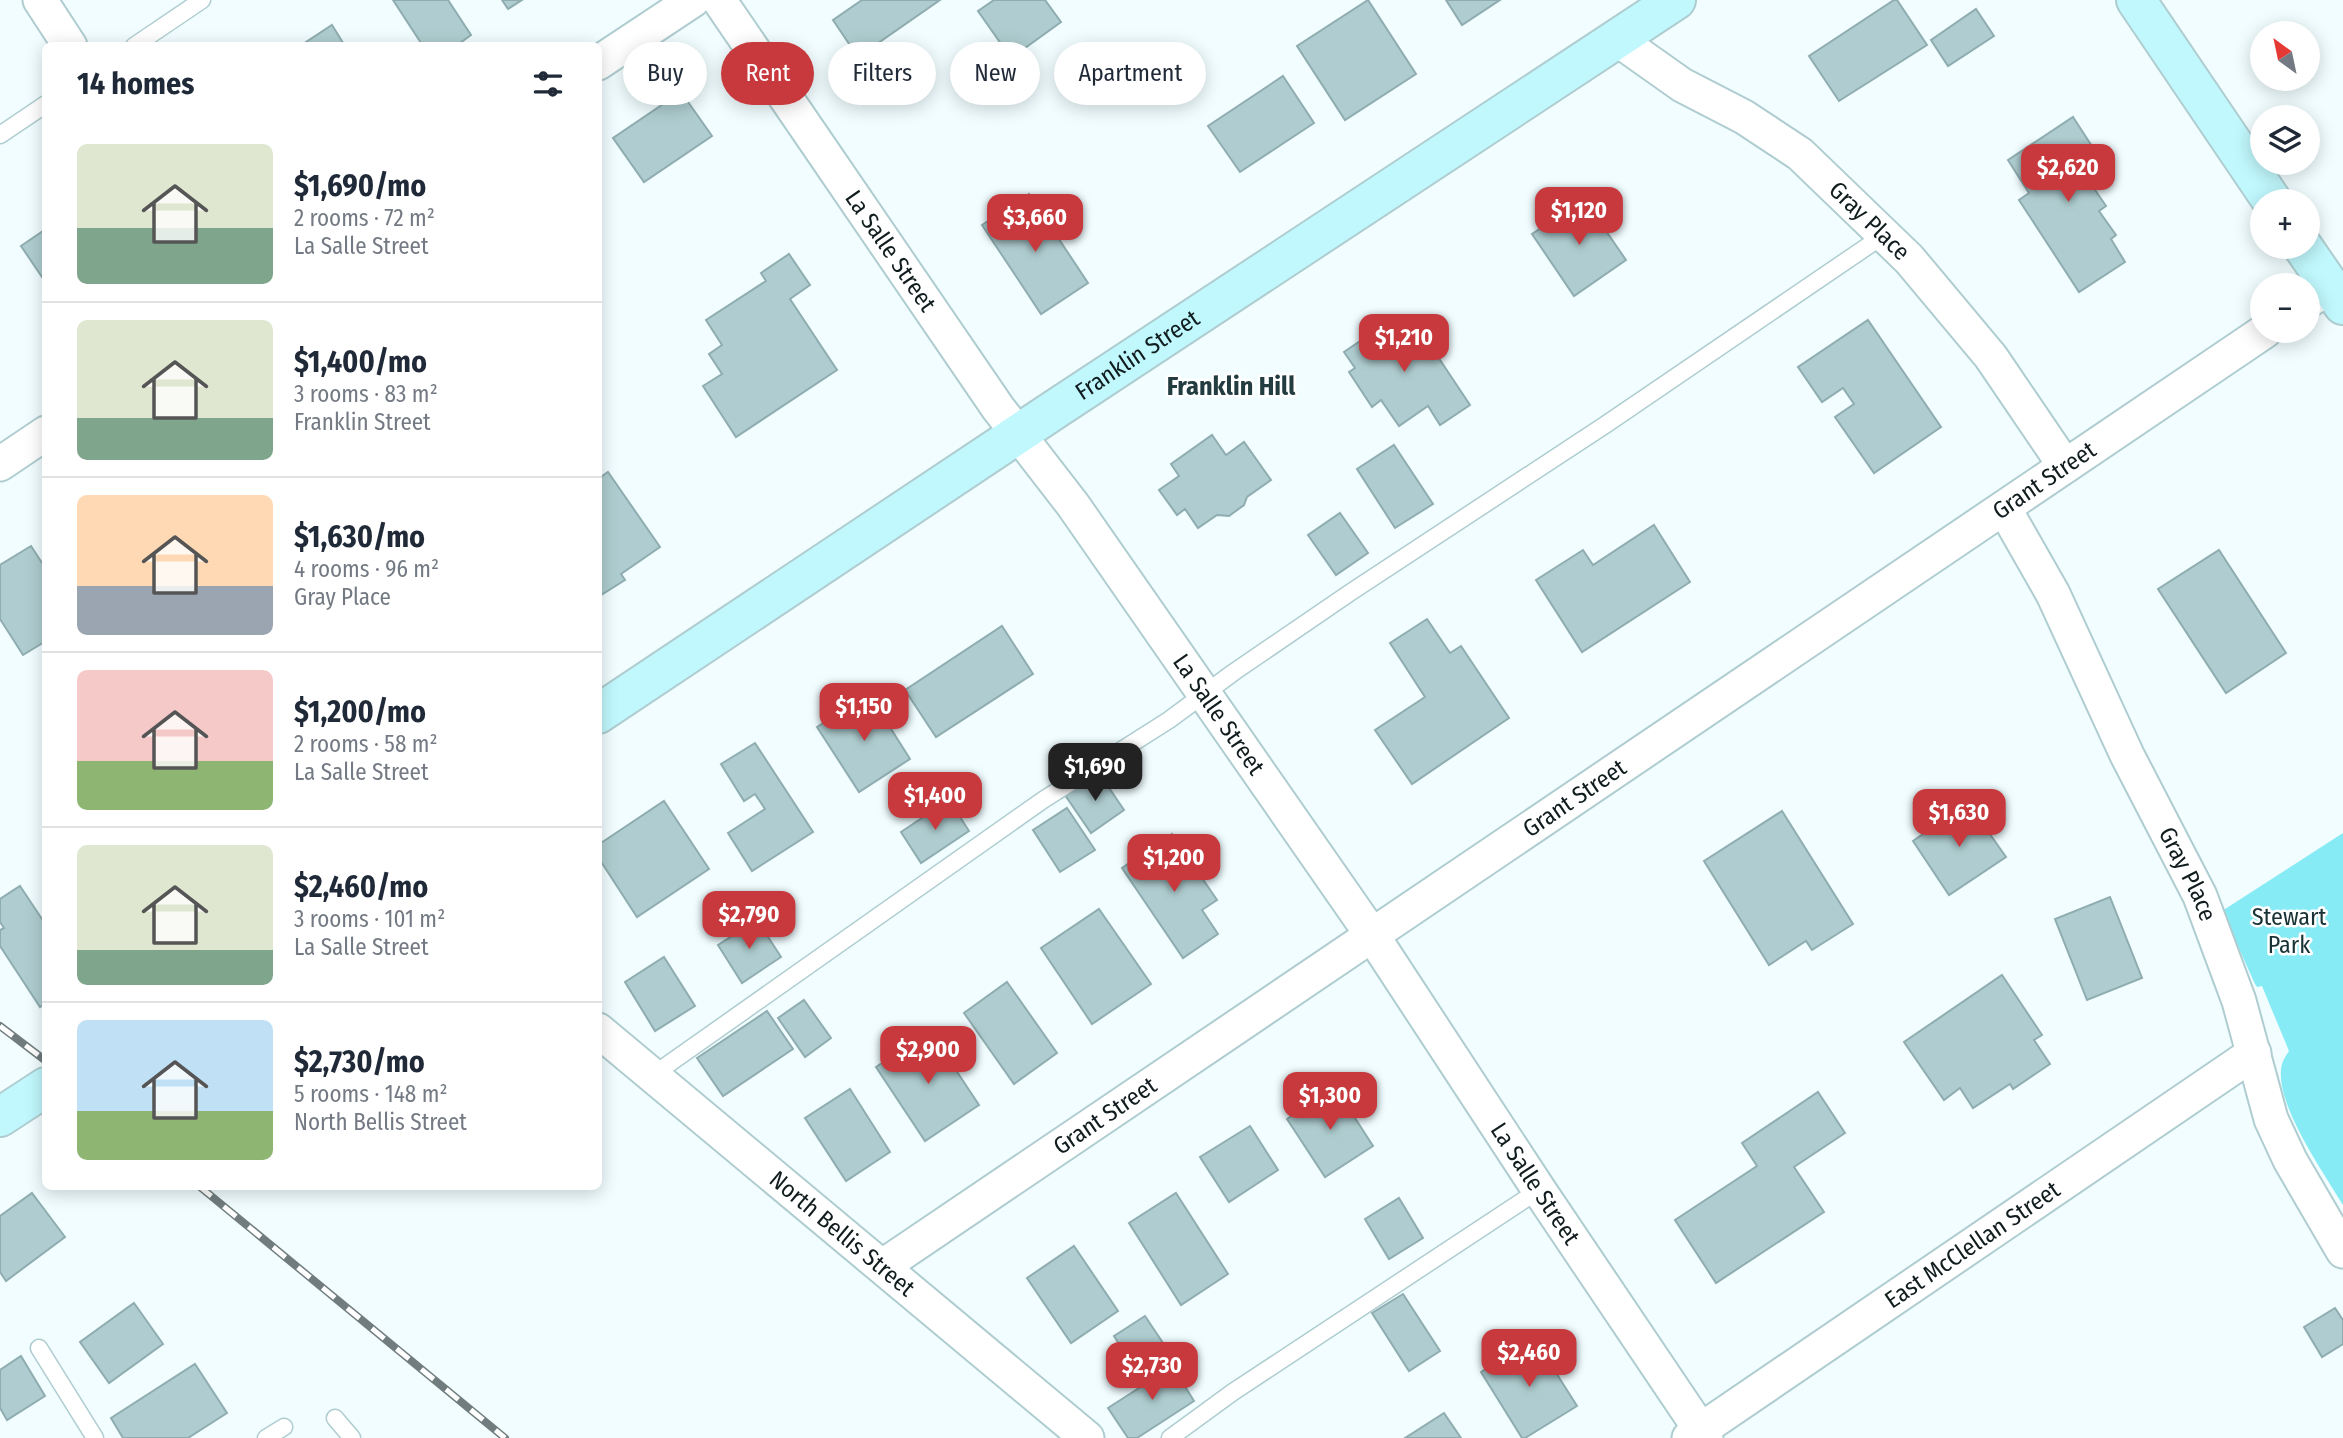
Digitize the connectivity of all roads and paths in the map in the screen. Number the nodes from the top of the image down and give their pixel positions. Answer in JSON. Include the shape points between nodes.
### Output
{"nodes":[{"id":1,"x":40,"y":0,"type":"edge"},
{"id":2,"x":202,"y":0,"type":"edge"},
{"id":3,"x":693,"y":0,"type":"edge"},
{"id":4,"x":719,"y":0,"type":"edge"},
{"id":5,"x":1676,"y":0,"type":"edge"},
{"id":6,"x":2136,"y":0,"type":"edge"},
{"id":7,"x":1617,"y":39,"type":"junction"},
{"id":8,"x":67,"y":42,"type":"edge"},
{"id":9,"x":140,"y":42,"type":"edge"},
{"id":10,"x":602,"y":60,"type":"edge"},
{"id":11,"x":42,"y":107,"type":"edge"},
{"id":12,"x":0,"y":135,"type":"edge"},
{"id":13,"x":2264,"y":189,"type":"edge"},
{"id":14,"x":1884,"y":236,"type":"junction"},
{"id":15,"x":2309,"y":259,"type":"edge"},
{"id":16,"x":2327,"y":298,"type":"edge"},
{"id":17,"x":2250,"y":341,"type":"edge"},
{"id":18,"x":1019,"y":433,"type":"junction"},
{"id":19,"x":42,"y":436,"type":"edge"},
{"id":20,"x":0,"y":464,"type":"edge"},
{"id":21,"x":2065,"y":466,"type":"junction"},
{"id":22,"x":2004,"y":508,"type":"junction"},
{"id":23,"x":1205,"y":694,"type":"junction"},
{"id":24,"x":602,"y":711,"type":"edge"},
{"id":25,"x":1372,"y":935,"type":"junction"},
{"id":26,"x":602,"y":1033,"type":"edge"},
{"id":27,"x":2255,"y":1053,"type":"junction"},
{"id":28,"x":653,"y":1075,"type":"junction"},
{"id":29,"x":42,"y":1090,"type":"edge"},
{"id":30,"x":0,"y":1117,"type":"edge"},
{"id":31,"x":1539,"y":1190,"type":"junction"},
{"id":32,"x":2343,"y":1251,"type":"edge"},
{"id":33,"x":883,"y":1266,"type":"junction"},
{"id":34,"x":39,"y":1348,"type":"dead end"},
{"id":35,"x":335,"y":1418,"type":"dead end"},
{"id":36,"x":285,"y":1427,"type":"dead end"},
{"id":37,"x":1699,"y":1435,"type":"edge"},
{"id":38,"x":95,"y":1438,"type":"edge"},
{"id":39,"x":266,"y":1438,"type":"edge"},
{"id":40,"x":352,"y":1438,"type":"edge"},
{"id":41,"x":1087,"y":1438,"type":"edge"},
{"id":42,"x":1170,"y":1438,"type":"edge"}],
"edges":[{"from":1,"to":8,"type":"street"},
{"from":2,"to":9,"type":"lane"},
{"from":3,"to":10,"type":"street"},
{"from":4,"to":18,"type":"street","name":"La Salle Street"},
{"from":5,"to":7,"type":"street","name":"Franklin Street"},
{"from":6,"to":13,"type":"street"},
{"from":7,"to":14,"type":"street","name":"Gray Place","via":[[1682,85],[1744,117],[1800,154]]},
{"from":7,"to":18,"type":"street","name":"Franklin Street"},
{"from":11,"to":12,"type":"lane"},
{"from":14,"to":21,"type":"street","name":"Gray Place","via":[[1909,259],[1991,358]]},
{"from":14,"to":23,"type":"lane"},
{"from":15,"to":16,"type":"street"},
{"from":17,"to":21,"type":"street","name":"Grant Street"},
{"from":18,"to":23,"type":"street","name":"La Salle Street"},
{"from":18,"to":24,"type":"street","name":"Franklin Street"},
{"from":19,"to":20,"type":"street"},
{"from":21,"to":22,"type":"street","name":"Grant Street"},
{"from":22,"to":25,"type":"street","name":"Grant Street"},
{"from":22,"to":27,"type":"street","name":"Gray Place","via":[[2053,594],[2127,755],[2200,895]]},
{"from":23,"to":25,"type":"street","name":"La Salle Street"},
{"from":23,"to":28,"type":"lane","via":[[999,831]]},
{"from":25,"to":31,"type":"street","name":"La Salle Street"},
{"from":25,"to":33,"type":"street","name":"Grant Street"},
{"from":26,"to":28,"type":"street","name":"North Bellis Street"},
{"from":27,"to":32,"type":"street","name":"Gray Place","via":[[2278,1136]]},
{"from":27,"to":37,"type":"street","name":"East McClellan Street"},
{"from":28,"to":33,"type":"street","name":"North Bellis Street"},
{"from":29,"to":30,"type":"street"},
{"from":31,"to":37,"type":"street","name":"La Salle Street"},
{"from":31,"to":42,"type":"lane","via":[[1244,1384]]},
{"from":33,"to":41,"type":"street","name":"North Bellis Street"},
{"from":34,"to":38,"type":"lane"},
{"from":35,"to":40,"type":"lane"},
{"from":36,"to":39,"type":"lane"}]}
